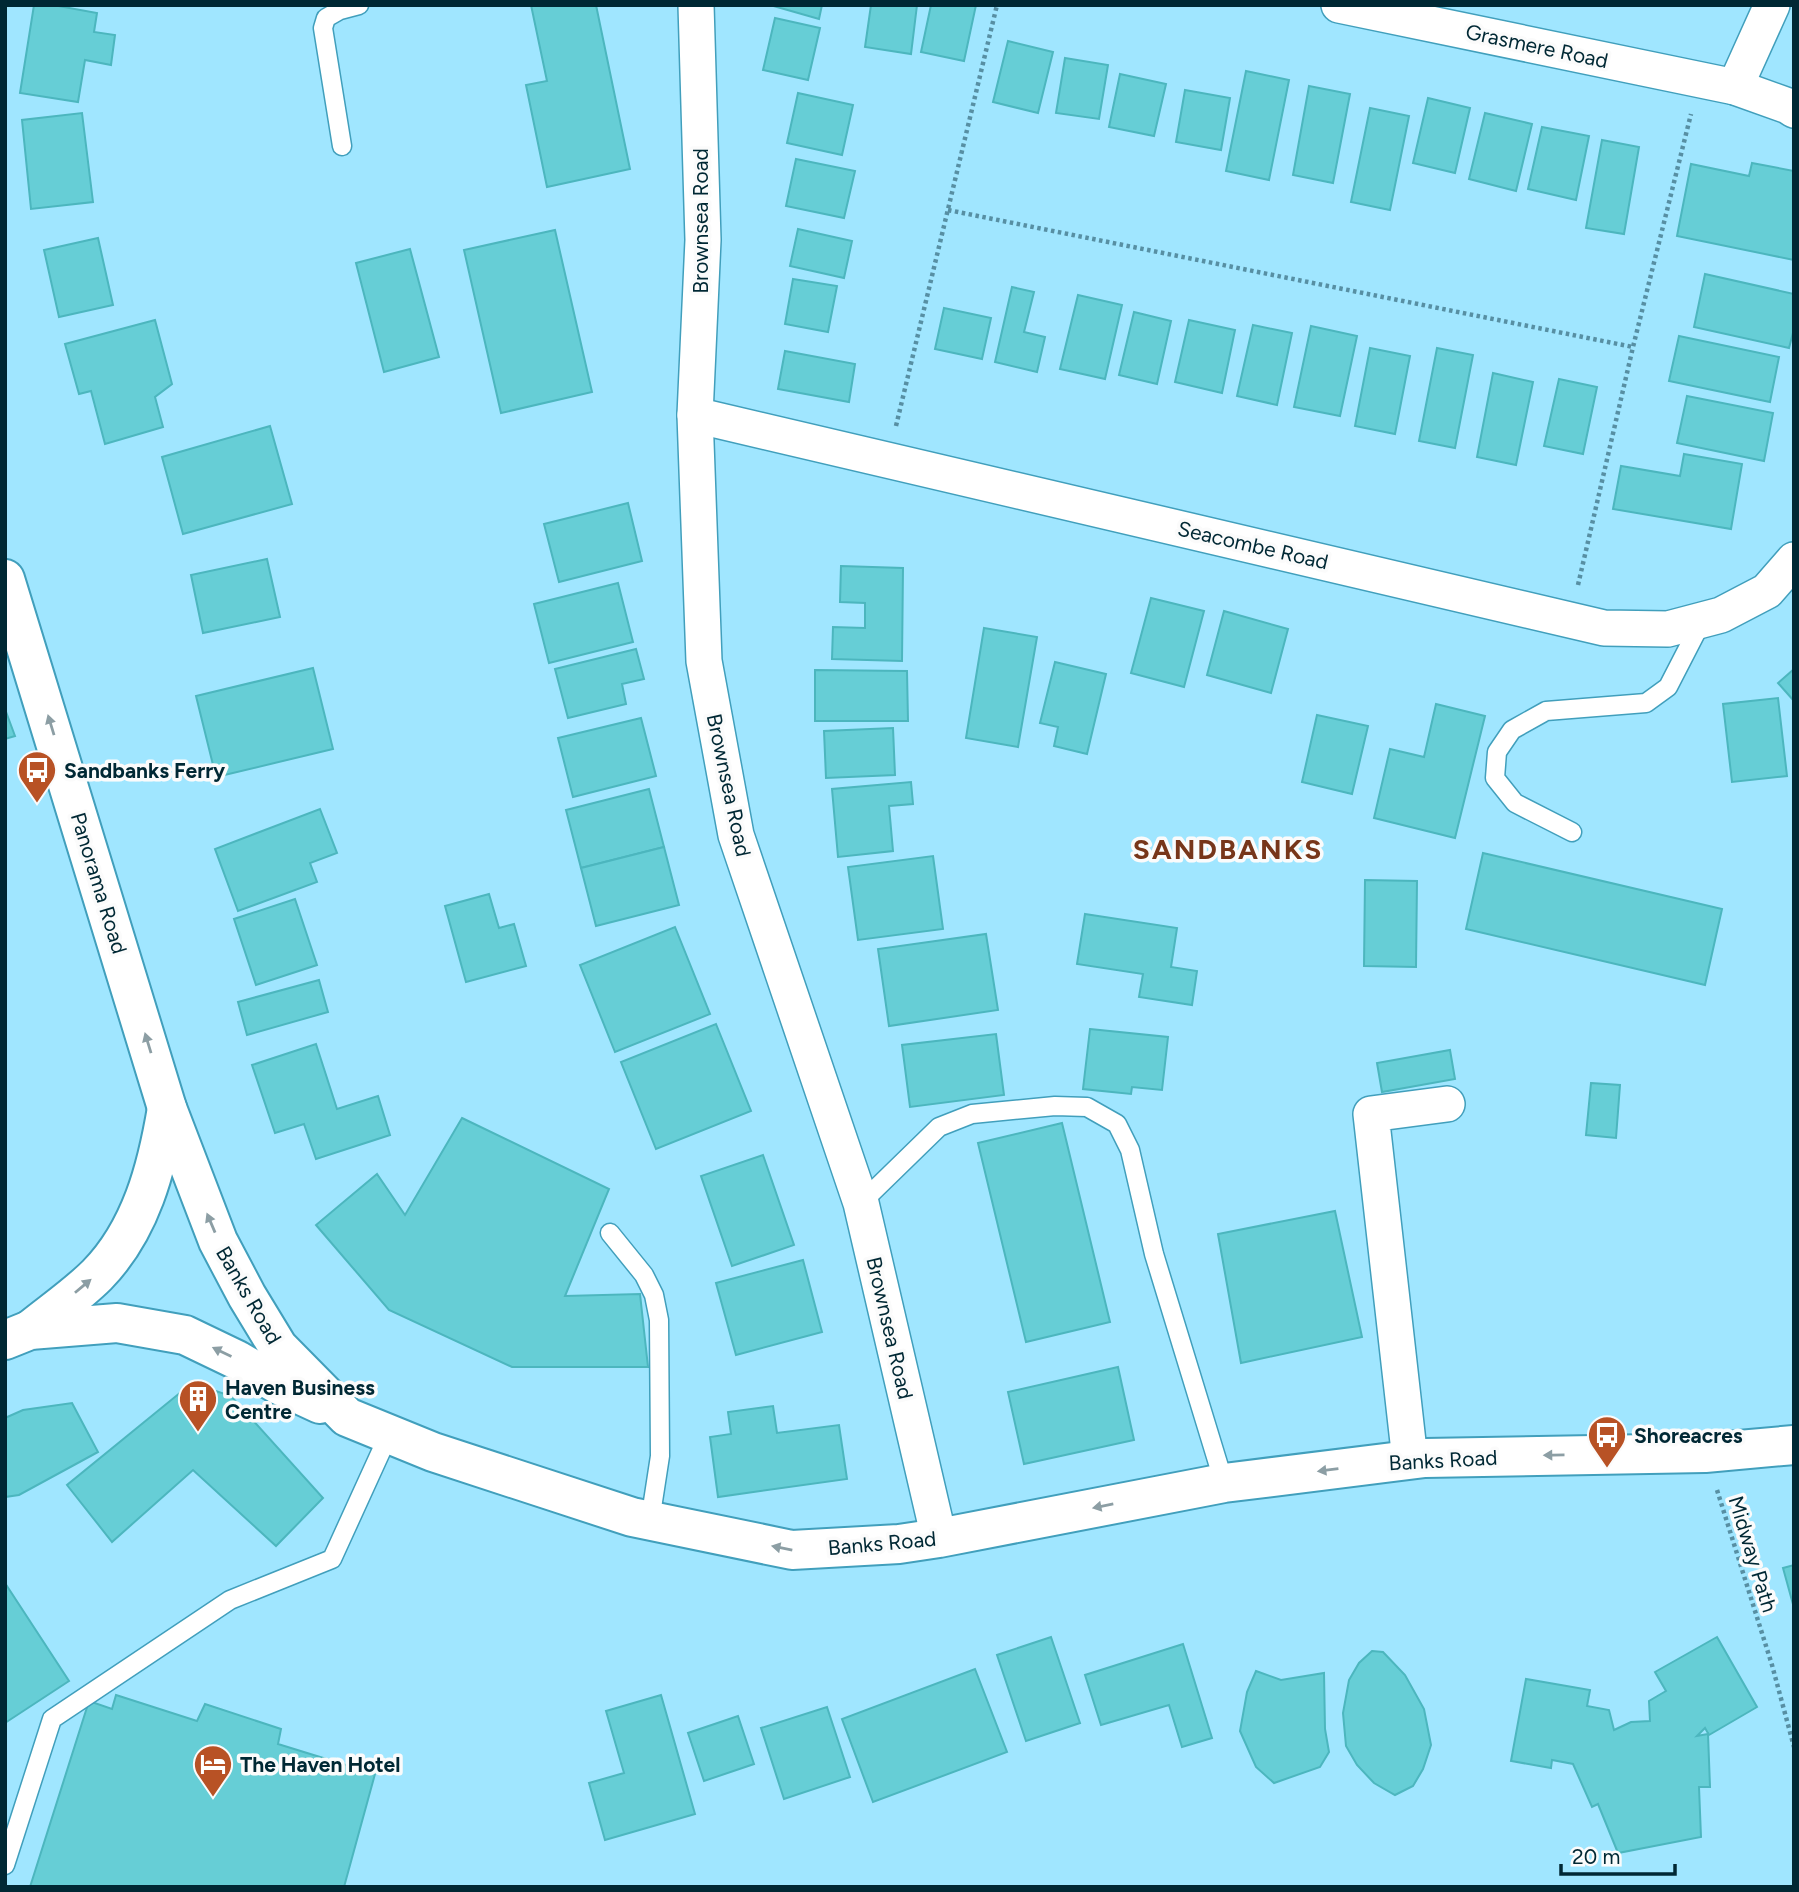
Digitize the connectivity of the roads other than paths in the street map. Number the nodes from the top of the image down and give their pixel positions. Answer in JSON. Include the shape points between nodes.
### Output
{"nodes":[{"id":1,"x":359,"y":5,"type":"edge"},
{"id":2,"x":696,"y":5,"type":"edge"},
{"id":3,"x":1339,"y":5,"type":"edge"},
{"id":4,"x":1772,"y":5,"type":"edge"},
{"id":5,"x":1735,"y":87,"type":"junction"},
{"id":6,"x":1794,"y":110,"type":"edge"},
{"id":7,"x":342,"y":146,"type":"dead end"},
{"id":8,"x":695,"y":415,"type":"junction"},
{"id":9,"x":1794,"y":560,"type":"edge"},
{"id":10,"x":5,"y":579,"type":"edge"},
{"id":11,"x":1702,"y":620,"type":"junction"},
{"id":12,"x":1572,"y":832,"type":"dead end"},
{"id":13,"x":1447,"y":1104,"type":"dead end"},
{"id":14,"x":167,"y":1108,"type":"junction"},
{"id":15,"x":861,"y":1203,"type":"junction"},
{"id":16,"x":610,"y":1233,"type":"dead end"},
{"id":17,"x":18,"y":1335,"type":"edge"},
{"id":18,"x":347,"y":1417,"type":"junction"},
{"id":19,"x":389,"y":1434,"type":"junction"},
{"id":20,"x":1794,"y":1445,"type":"edge"},
{"id":21,"x":1410,"y":1460,"type":"junction"},
{"id":22,"x":1224,"y":1483,"type":"junction"},
{"id":23,"x":650,"y":1521,"type":"junction"},
{"id":24,"x":939,"y":1538,"type":"junction"},
{"id":25,"x":5,"y":1866,"type":"edge"}],
"edges":[{"from":1,"to":7,"type":"lane","via":[[326,18],[323,28]]},
{"from":2,"to":8,"type":"street","name":"Brownsea Road","via":[[703,240]]},
{"from":3,"to":5,"type":"street","name":"Grasmere Road"},
{"from":4,"to":5,"type":"street"},
{"from":5,"to":6,"type":"street","name":"Grasmere Road"},
{"from":8,"to":11,"type":"street","name":"Seacombe Road","via":[[1604,628],[1668,629]]},
{"from":8,"to":15,"type":"street","name":"Brownsea Road","via":[[704,661],[736,835]]},
{"from":9,"to":11,"type":"street","name":"Seacombe Road","via":[[1767,591]]},
{"from":14,"to":10,"type":"main road","name":"Panorama Road","one_way":true},
{"from":11,"to":12,"type":"lane","via":[[1668,687],[1646,703],[1546,711],[1512,730],[1497,752],[1495,778],[1515,803]]},
{"from":13,"to":21,"type":"street","via":[[1371,1115]]},
{"from":17,"to":14,"type":"main road","one_way":true,"via":[[97,1275],[122,1245],[149,1186]]},
{"from":18,"to":14,"type":"main road","name":"Banks Road","one_way":true,"via":[[278,1348],[247,1297],[218,1241]]},
{"from":15,"to":22,"type":"lane","via":[[939,1127],[972,1114],[1087,1107],[1118,1124],[1130,1150],[1154,1254]]},
{"from":15,"to":24,"type":"street","name":"Brownsea Road"},
{"from":16,"to":23,"type":"lane","via":[[644,1275],[659,1320],[660,1455]]},
{"from":18,"to":17,"type":"main road","one_way":true,"via":[[185,1335],[117,1323]]},
{"from":18,"to":19,"type":"main road","name":"Banks Road"},
{"from":19,"to":23,"type":"main road","name":"Banks Road","via":[[521,1482]]},
{"from":19,"to":25,"type":"lane","via":[[331,1559],[230,1600],[52,1719]]},
{"from":20,"to":21,"type":"main road","name":"Banks Road","one_way":true,"via":[[1705,1453]]},
{"from":21,"to":22,"type":"main road","name":"Banks Road","one_way":true},
{"from":22,"to":24,"type":"main road","name":"Banks Road","one_way":true},
{"from":24,"to":23,"type":"main road","name":"Banks Road","one_way":true,"via":[[792,1550]]}]}
